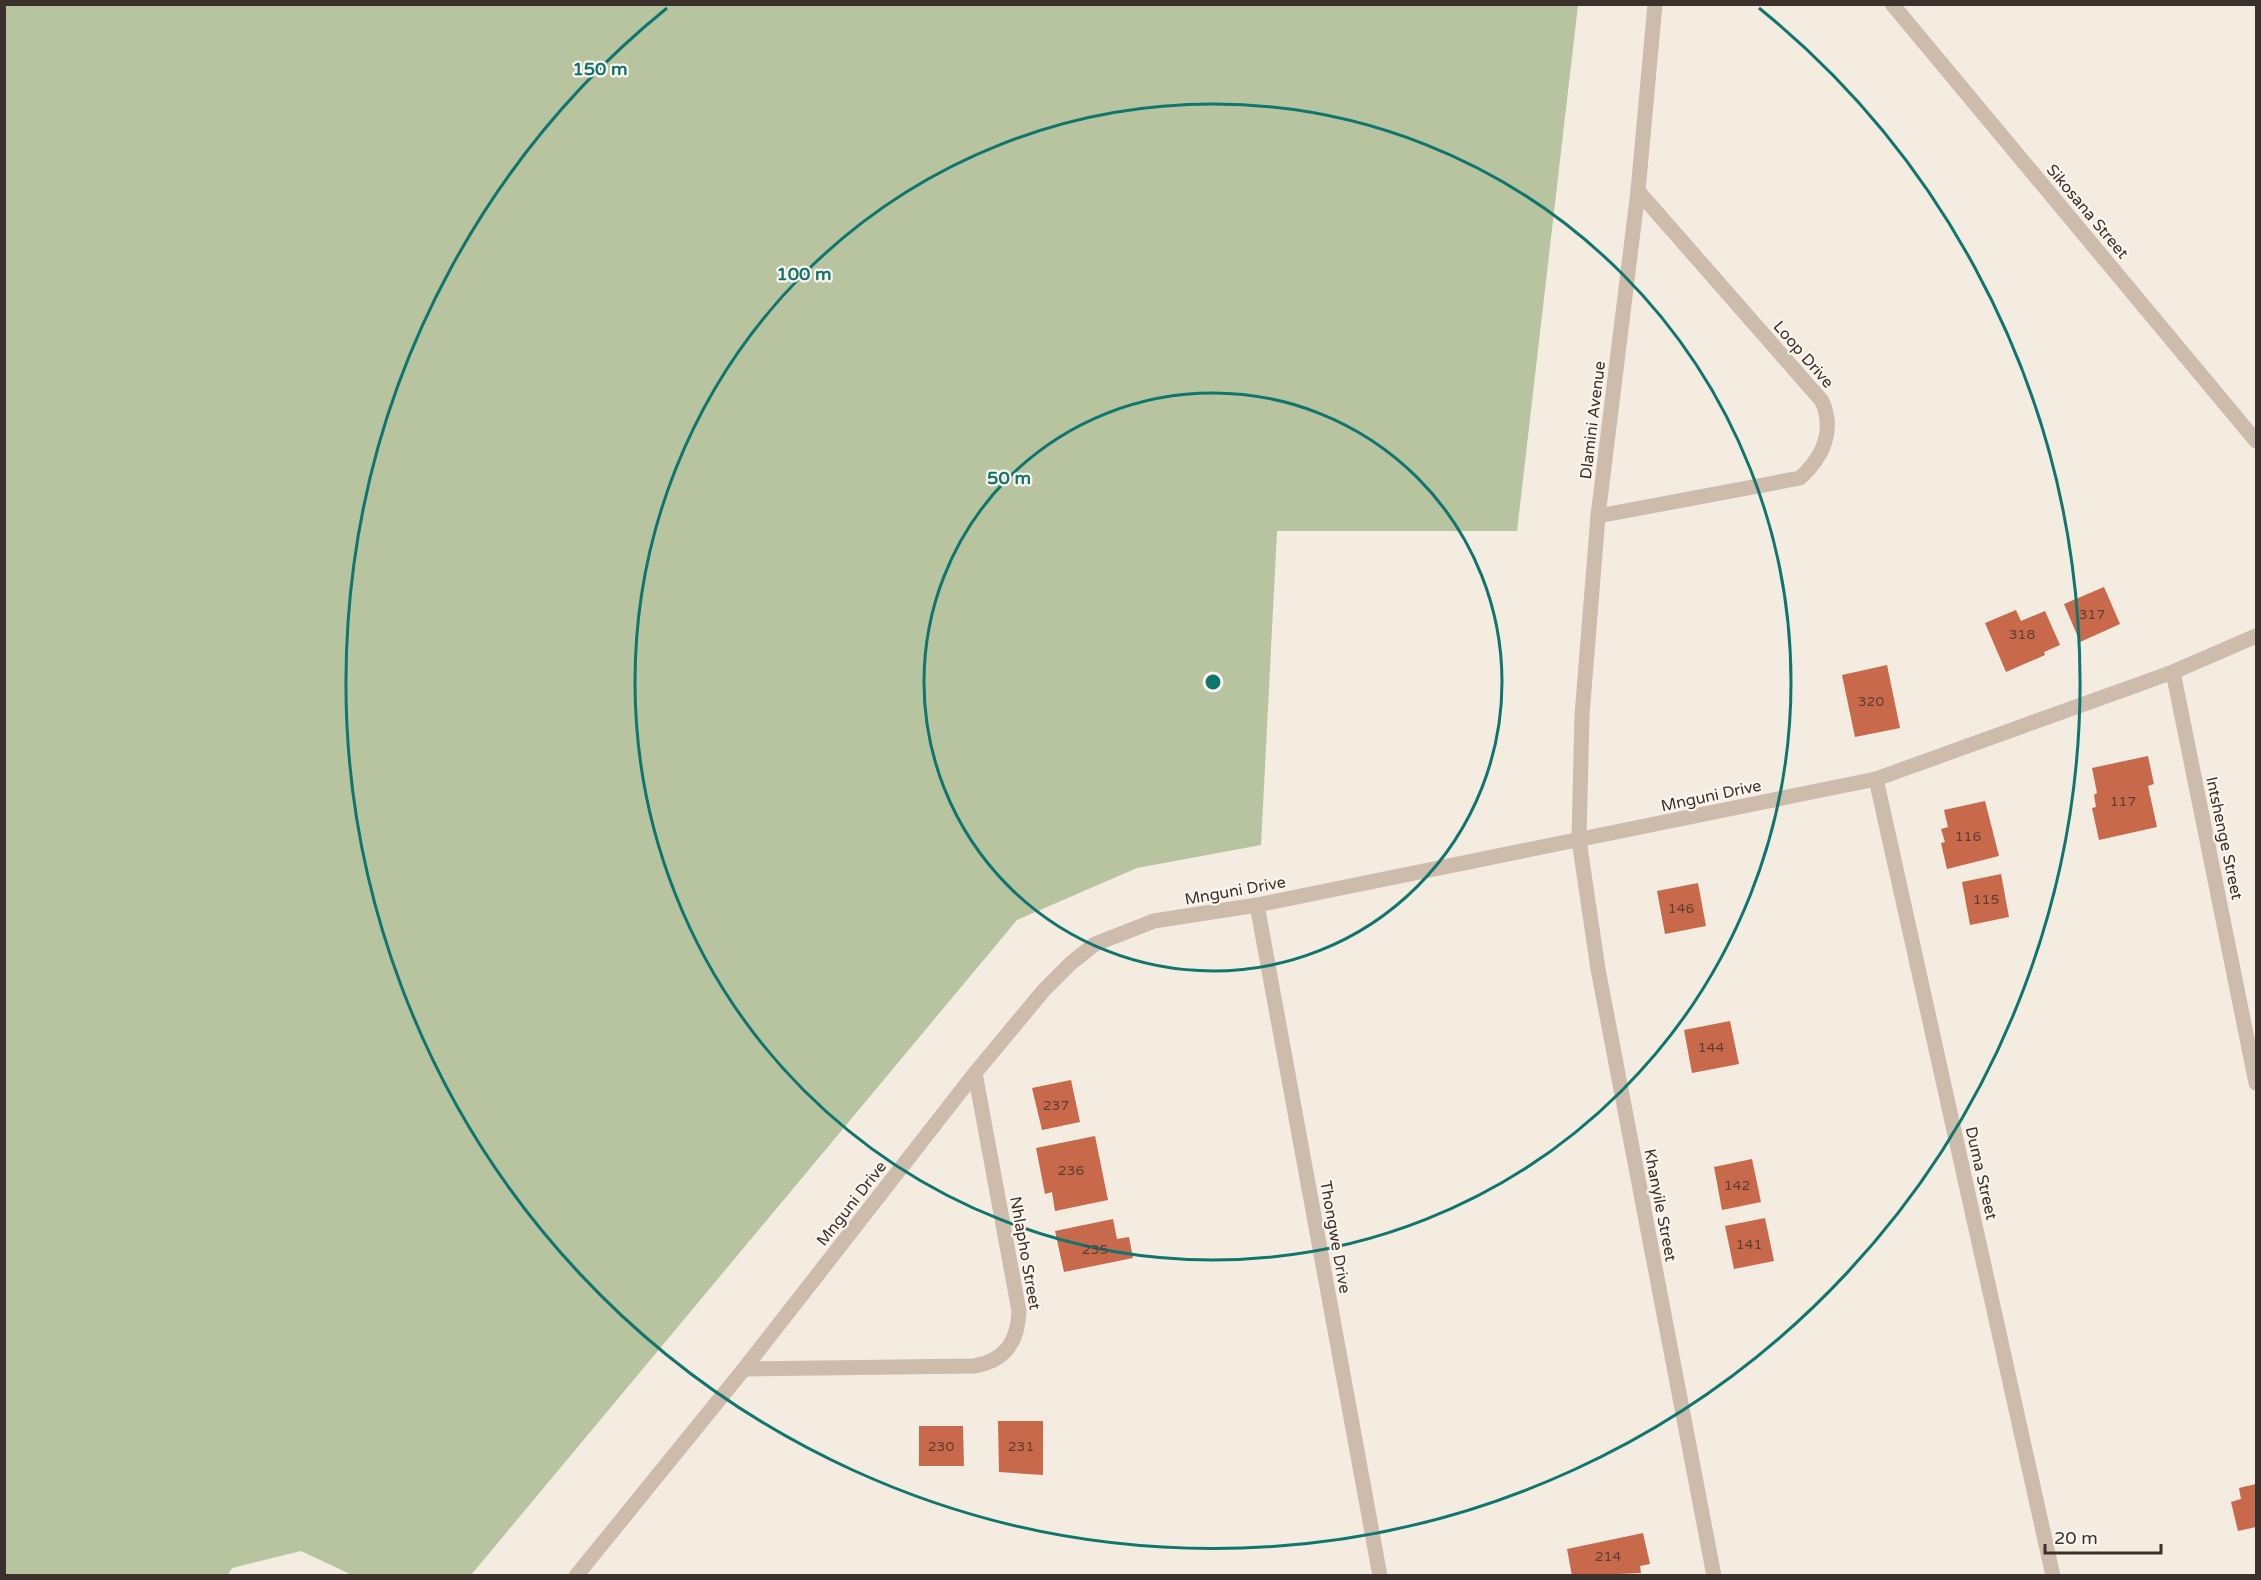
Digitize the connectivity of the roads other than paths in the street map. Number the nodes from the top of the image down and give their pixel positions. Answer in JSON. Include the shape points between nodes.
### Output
{"nodes":[{"id":1,"x":1655,"y":4,"type":"edge"},
{"id":2,"x":1892,"y":4,"type":"edge"},
{"id":3,"x":1638,"y":191,"type":"junction"},
{"id":4,"x":2256,"y":441,"type":"edge"},
{"id":5,"x":1598,"y":516,"type":"junction"},
{"id":6,"x":2256,"y":636,"type":"edge"},
{"id":7,"x":2173,"y":672,"type":"junction"},
{"id":8,"x":1876,"y":779,"type":"junction"},
{"id":9,"x":1579,"y":840,"type":"junction"},
{"id":10,"x":1257,"y":905,"type":"junction"},
{"id":11,"x":975,"y":1073,"type":"junction"},
{"id":12,"x":2256,"y":1083,"type":"edge"},
{"id":13,"x":744,"y":1369,"type":"junction"},
{"id":14,"x":576,"y":1575,"type":"edge"},
{"id":15,"x":1380,"y":1575,"type":"edge"},
{"id":16,"x":1714,"y":1575,"type":"edge"},
{"id":17,"x":2053,"y":1575,"type":"edge"}],
"edges":[{"from":1,"to":3,"type":"street","name":"Dlamini Avenue"},
{"from":2,"to":4,"type":"street","name":"Sikosana Street"},
{"from":3,"to":5,"type":"street","name":"Dlamini Avenue"},
{"from":3,"to":5,"type":"street","name":"Loop Drive","via":[[1822,402],[1827,414],[1827,437],[1821,454],[1800,478]]},
{"from":5,"to":9,"type":"street","name":"Dlamini Avenue","via":[[1582,715]]},
{"from":6,"to":7,"type":"street","name":"Mnguni Drive"},
{"from":7,"to":8,"type":"street","name":"Mnguni Drive"},
{"from":7,"to":12,"type":"street","name":"Intshenge Street"},
{"from":8,"to":9,"type":"street","name":"Mnguni Drive"},
{"from":8,"to":17,"type":"street","name":"Duma Street"},
{"from":9,"to":10,"type":"street","name":"Mnguni Drive"},
{"from":9,"to":16,"type":"street","name":"Khanyile Street","via":[[1598,969]]},
{"from":10,"to":11,"type":"street","name":"Mnguni Drive","via":[[1154,921],[1095,944],[1044,990]]},
{"from":10,"to":15,"type":"street","name":"Thongwe Drive"},
{"from":11,"to":13,"type":"street","name":"Mnguni Drive"},
{"from":11,"to":13,"type":"street","name":"Nhlapho Street","via":[[1019,1311],[1014,1343],[990,1364],[974,1366]]},
{"from":13,"to":14,"type":"street","name":"Mnguni Drive"}]}
